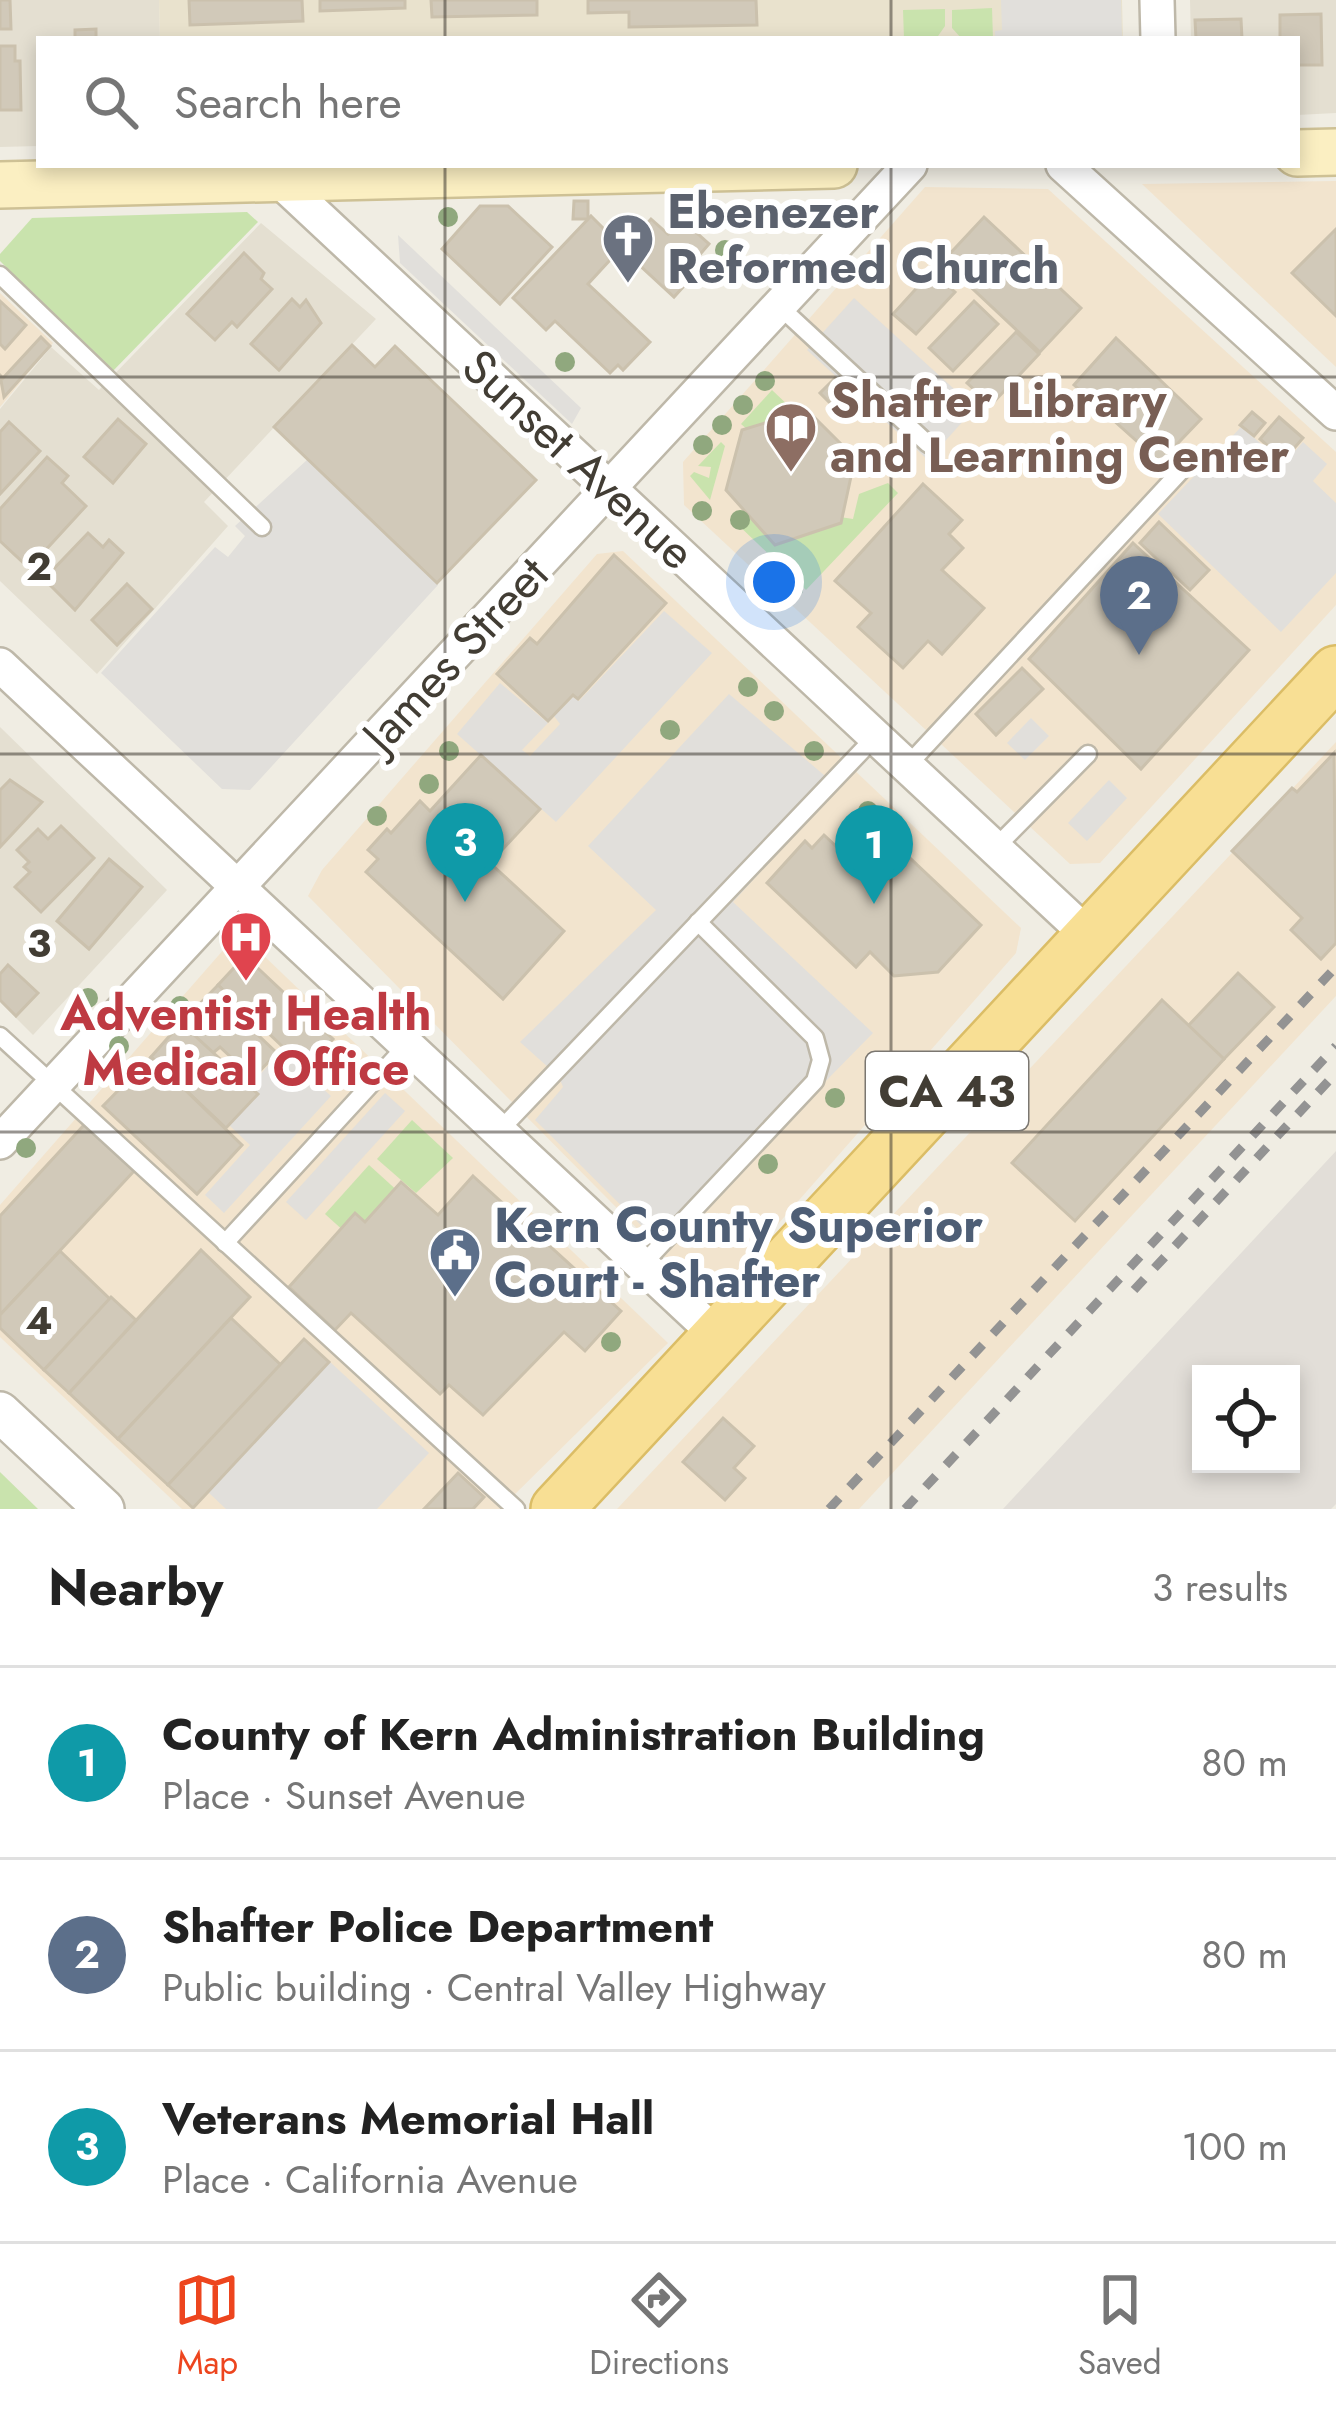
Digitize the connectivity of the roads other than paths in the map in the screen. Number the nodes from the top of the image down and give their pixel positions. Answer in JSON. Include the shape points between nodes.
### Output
{"nodes":[{"id":1,"x":1157,"y":0,"type":"edge"},
{"id":2,"x":1158,"y":36,"type":"edge"},
{"id":3,"x":1336,"y":152,"type":"edge"},
{"id":4,"x":1300,"y":153,"type":"edge"},
{"id":5,"x":610,"y":168,"type":"edge"},
{"id":6,"x":907,"y":168,"type":"edge"},
{"id":7,"x":1066,"y":168,"type":"edge"},
{"id":8,"x":541,"y":169,"type":"edge"},
{"id":9,"x":182,"y":173,"type":"edge"},
{"id":10,"x":278,"y":179,"type":"junction"},
{"id":11,"x":0,"y":185,"type":"edge"},
{"id":12,"x":0,"y":275,"type":"edge"},
{"id":13,"x":779,"y":306,"type":"junction"},
{"id":14,"x":1336,"y":413,"type":"edge"},
{"id":15,"x":928,"y":444,"type":"dead end"},
{"id":16,"x":1191,"y":460,"type":"dead end"},
{"id":17,"x":610,"y":488,"type":"junction"},
{"id":18,"x":262,"y":526,"type":"dead end"},
{"id":19,"x":0,"y":665,"type":"edge"},
{"id":20,"x":1336,"y":672,"type":"edge"},
{"id":21,"x":876,"y":736,"type":"junction"},
{"id":22,"x":1088,"y":754,"type":"dead end"},
{"id":23,"x":908,"y":766,"type":"junction"},
{"id":24,"x":995,"y":848,"type":"junction"},
{"id":25,"x":237,"y":887,"type":"junction"},
{"id":26,"x":698,"y":922,"type":"junction"},
{"id":27,"x":1090,"y":937,"type":"junction"},
{"id":28,"x":0,"y":1036,"type":"edge"},
{"id":29,"x":407,"y":1045,"type":"junction"},
{"id":30,"x":53,"y":1085,"type":"junction"},
{"id":31,"x":499,"y":1131,"type":"junction"},
{"id":32,"x":0,"y":1142,"type":"edge"},
{"id":33,"x":225,"y":1243,"type":"junction"},
{"id":34,"x":642,"y":1265,"type":"junction"},
{"id":35,"x":718,"y":1336,"type":"junction"},
{"id":36,"x":2,"y":1420,"type":"edge"},
{"id":37,"x":104,"y":1509,"type":"edge"},
{"id":38,"x":516,"y":1509,"type":"edge"},
{"id":39,"x":556,"y":1509,"type":"edge"}],
"edges":[{"from":1,"to":2,"type":"street"},
{"from":3,"to":4,"type":"main road"},
{"from":5,"to":8,"type":"main road"},
{"from":6,"to":13,"type":"street","name":"James Street"},
{"from":7,"to":14,"type":"street"},
{"from":8,"to":10,"type":"main road"},
{"from":9,"to":10,"type":"main road"},
{"from":9,"to":11,"type":"main road"},
{"from":10,"to":17,"type":"street","name":"Sunset Avenue"},
{"from":12,"to":18,"type":"lane"},
{"from":13,"to":15,"type":"lane"},
{"from":13,"to":17,"type":"street","name":"James Street"},
{"from":16,"to":23,"type":"lane"},
{"from":17,"to":21,"type":"street","name":"Sunset Avenue"},
{"from":17,"to":25,"type":"street","name":"James Street"},
{"from":19,"to":25,"type":"street"},
{"from":20,"to":27,"type":"main road","number":"CA 43"},
{"from":21,"to":23,"type":"street","name":"Sunset Avenue"},
{"from":21,"to":26,"type":"lane"},
{"from":22,"to":24,"type":"lane"},
{"from":23,"to":24,"type":"street","name":"Sunset Avenue"},
{"from":24,"to":27,"type":"street","name":"Sunset Avenue"},
{"from":25,"to":29,"type":"street"},
{"from":25,"to":30,"type":"street","name":"James Street"},
{"from":26,"to":31,"type":"lane"},
{"from":26,"to":34,"type":"lane","via":[[815,1038],[821,1060],[815,1082]]},
{"from":27,"to":35,"type":"main road","number":"CA 43"},
{"from":28,"to":30,"type":"lane"},
{"from":29,"to":31,"type":"street"},
{"from":29,"to":33,"type":"lane"},
{"from":30,"to":32,"type":"street","name":"James Street"},
{"from":30,"to":33,"type":"lane"},
{"from":31,"to":34,"type":"street"},
{"from":33,"to":38,"type":"lane"},
{"from":34,"to":35,"type":"street"},
{"from":35,"to":39,"type":"main road","number":"CA 43"},
{"from":36,"to":37,"type":"street"}]}
